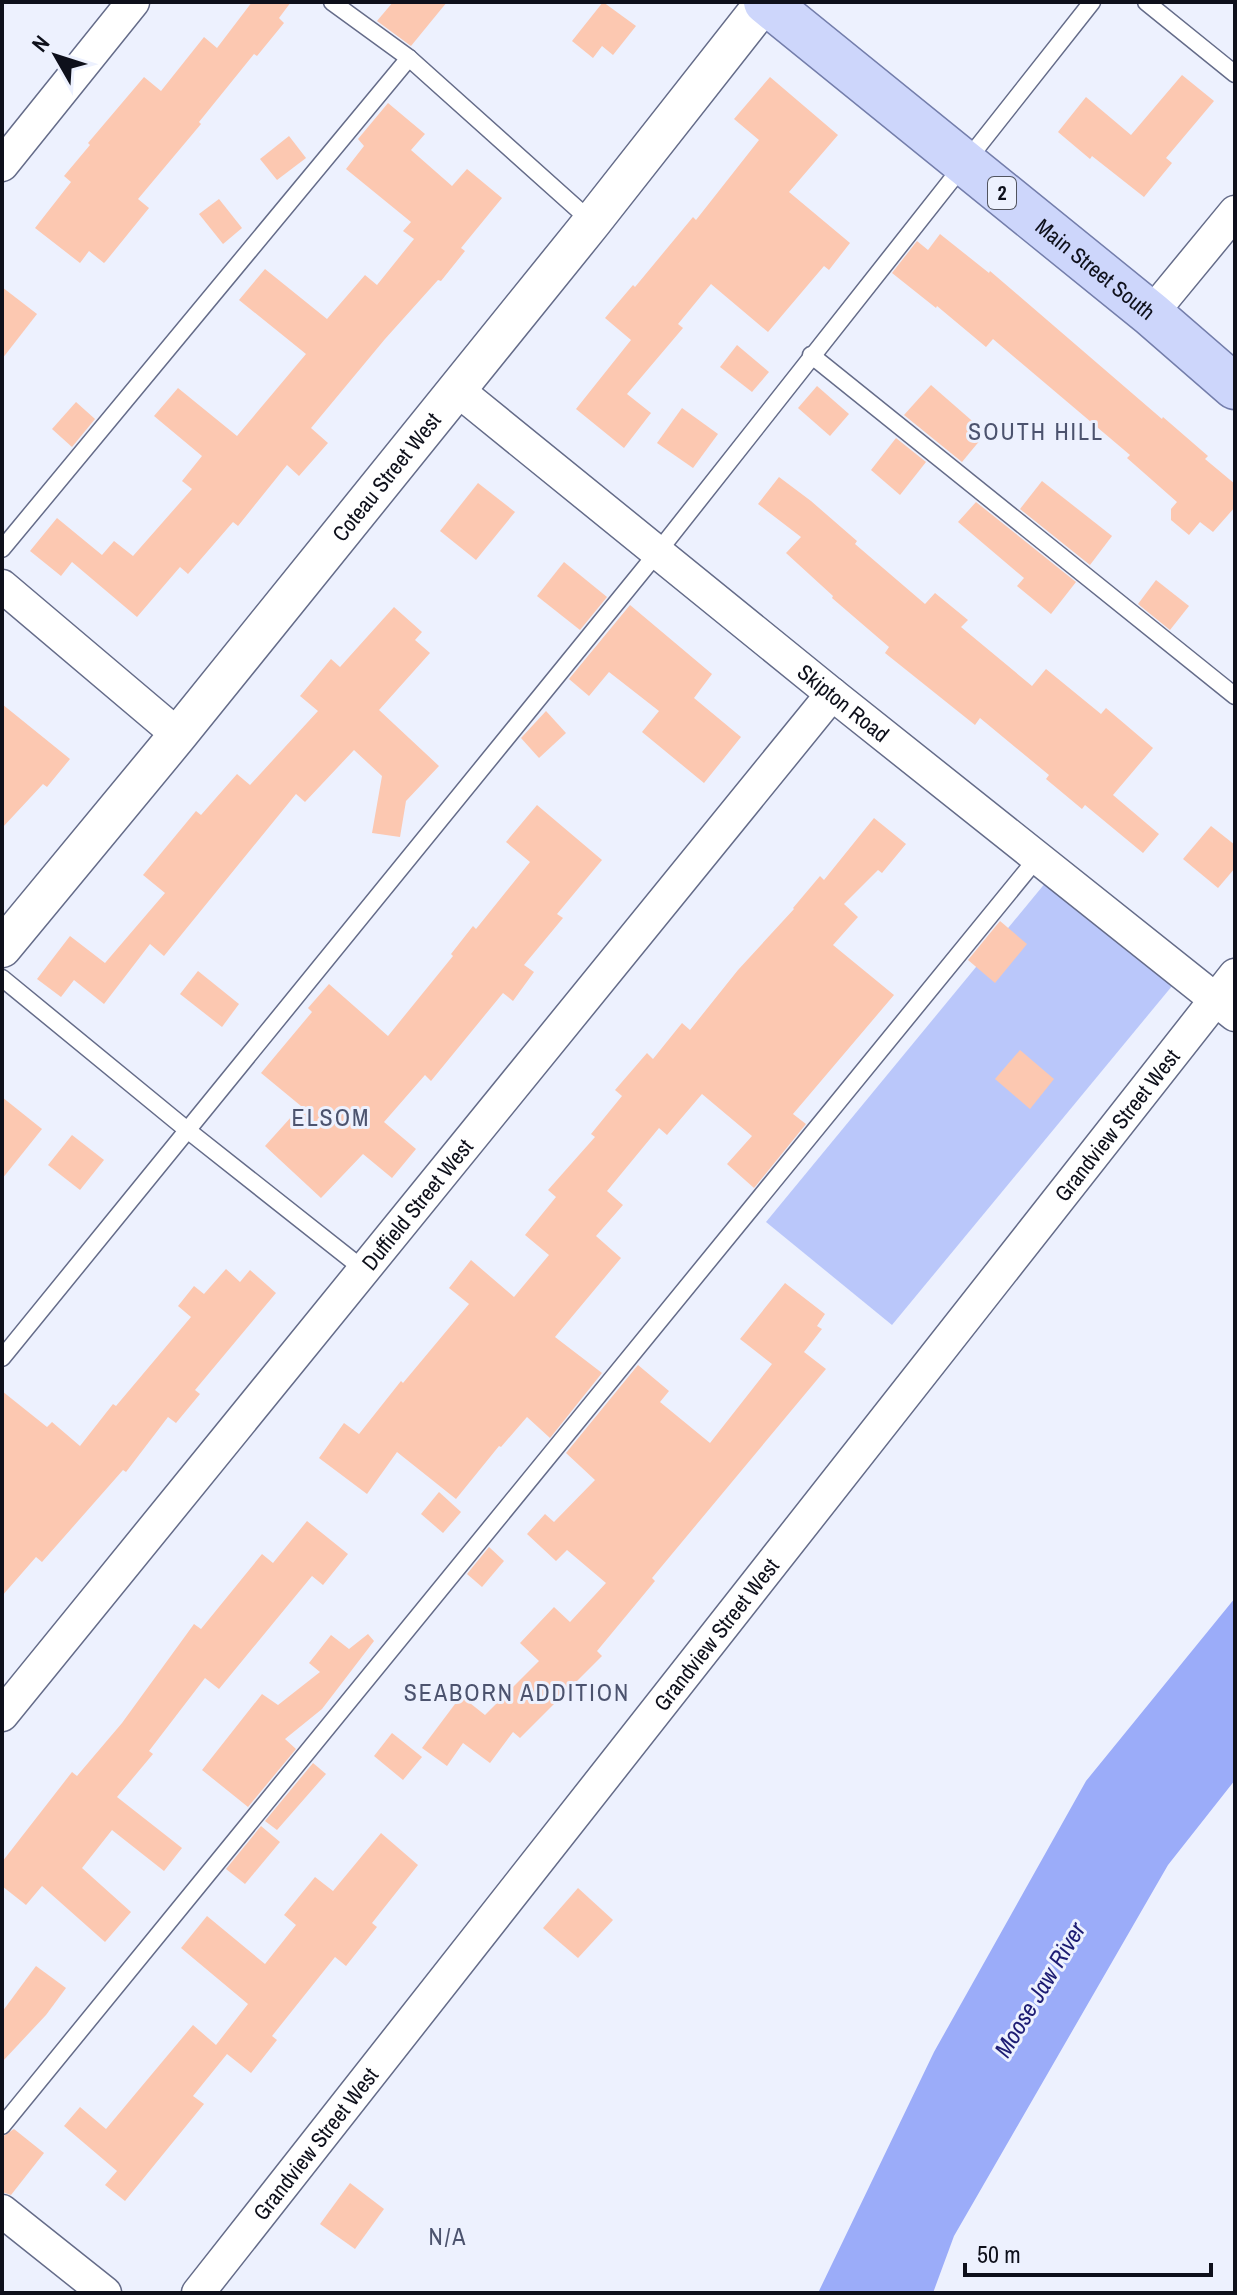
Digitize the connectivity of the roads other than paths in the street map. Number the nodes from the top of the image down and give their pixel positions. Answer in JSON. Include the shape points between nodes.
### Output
{"nodes":[{"id":1,"x":133,"y":2,"type":"edge"},
{"id":2,"x":332,"y":2,"type":"edge"},
{"id":3,"x":765,"y":2,"type":"edge"},
{"id":4,"x":1092,"y":2,"type":"edge"},
{"id":5,"x":1146,"y":2,"type":"edge"},
{"id":6,"x":409,"y":58,"type":"junction"},
{"id":7,"x":1235,"y":74,"type":"edge"},
{"id":8,"x":964,"y":162,"type":"junction"},
{"id":9,"x":2,"y":165,"type":"edge"},
{"id":10,"x":1235,"y":212,"type":"edge"},
{"id":11,"x":592,"y":222,"type":"junction"},
{"id":12,"x":1151,"y":314,"type":"junction"},
{"id":13,"x":811,"y":355,"type":"junction"},
{"id":14,"x":1235,"y":387,"type":"edge"},
{"id":15,"x":455,"y":388,"type":"junction"},
{"id":16,"x":2,"y":549,"type":"edge"},
{"id":17,"x":657,"y":553,"type":"junction"},
{"id":18,"x":2,"y":586,"type":"edge"},
{"id":19,"x":832,"y":694,"type":"junction"},
{"id":20,"x":1235,"y":696,"type":"edge"},
{"id":21,"x":178,"y":735,"type":"junction"},
{"id":22,"x":1038,"y":857,"type":"junction"},
{"id":23,"x":2,"y":948,"type":"edge"},
{"id":24,"x":1235,"y":975,"type":"edge"},
{"id":25,"x":2,"y":978,"type":"edge"},
{"id":26,"x":1225,"y":1007,"type":"edge"},
{"id":27,"x":186,"y":1129,"type":"junction"},
{"id":28,"x":363,"y":1269,"type":"junction"},
{"id":29,"x":2,"y":1358,"type":"edge"},
{"id":30,"x":2,"y":1715,"type":"edge"},
{"id":31,"x":2,"y":2126,"type":"edge"},
{"id":32,"x":2,"y":2211,"type":"edge"},
{"id":33,"x":105,"y":2293,"type":"edge"},
{"id":34,"x":198,"y":2293,"type":"edge"}],
"edges":[{"from":1,"to":9,"type":"street"},
{"from":2,"to":6,"type":"lane"},
{"from":3,"to":8,"type":"main road","name":"Main Street South","number":"2"},
{"from":3,"to":11,"type":"street","name":"Coteau Street West"},
{"from":4,"to":8,"type":"lane"},
{"from":5,"to":7,"type":"lane"},
{"from":6,"to":11,"type":"lane"},
{"from":6,"to":16,"type":"lane"},
{"from":8,"to":12,"type":"main road","name":"Main Street South","number":"2"},
{"from":8,"to":13,"type":"lane"},
{"from":10,"to":12,"type":"street"},
{"from":11,"to":15,"type":"street","name":"Coteau Street West"},
{"from":12,"to":14,"type":"main road","name":"Main Street South","number":"2"},
{"from":13,"to":17,"type":"lane"},
{"from":13,"to":20,"type":"lane"},
{"from":15,"to":17,"type":"street","name":"Skipton Road"},
{"from":15,"to":21,"type":"street","name":"Coteau Street West"},
{"from":17,"to":19,"type":"street","name":"Skipton Road"},
{"from":17,"to":27,"type":"lane"},
{"from":18,"to":21,"type":"street"},
{"from":19,"to":22,"type":"street","name":"Skipton Road"},
{"from":19,"to":28,"type":"street","name":"Duffield Street West"},
{"from":21,"to":23,"type":"street","name":"Coteau Street West"},
{"from":22,"to":26,"type":"street","name":"Skipton Road"},
{"from":22,"to":31,"type":"lane"},
{"from":24,"to":26,"type":"street","name":"Grandview Street West"},
{"from":25,"to":27,"type":"lane"},
{"from":26,"to":34,"type":"street","name":"Grandview Street West"},
{"from":27,"to":28,"type":"lane"},
{"from":27,"to":29,"type":"lane"},
{"from":28,"to":30,"type":"street","name":"Duffield Street West"},
{"from":32,"to":33,"type":"street"}]}
